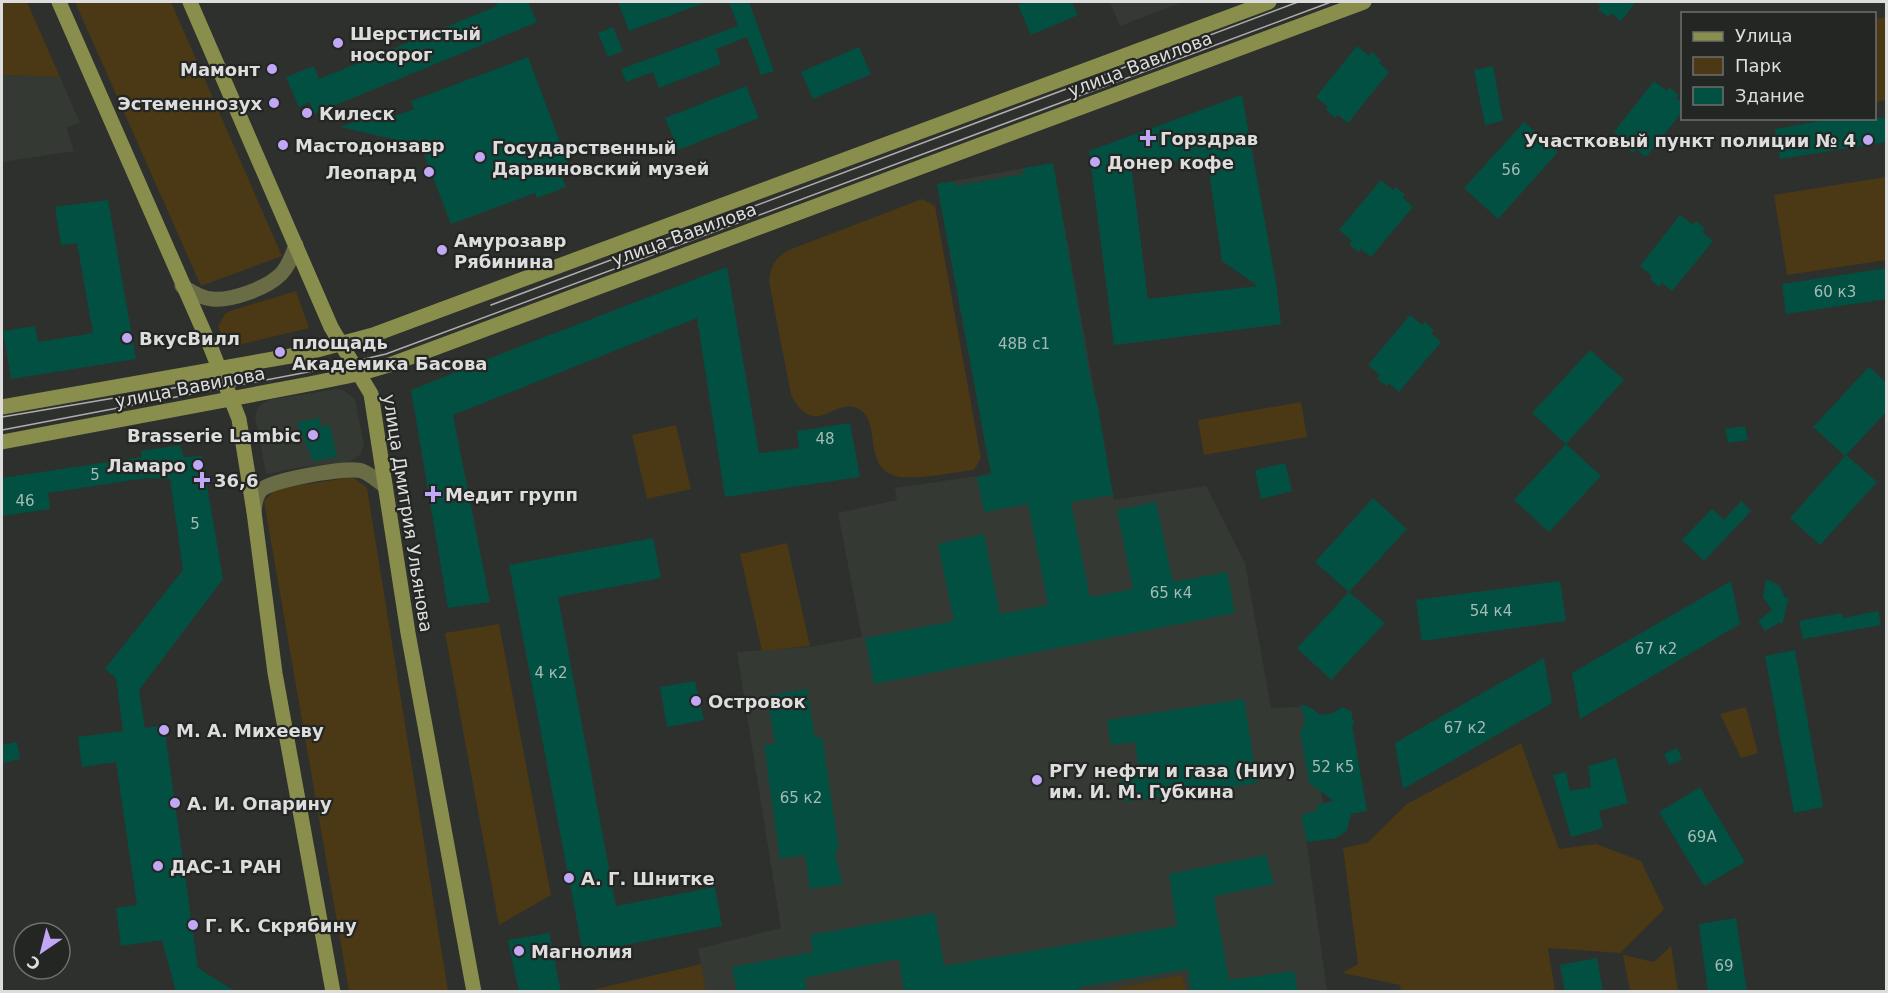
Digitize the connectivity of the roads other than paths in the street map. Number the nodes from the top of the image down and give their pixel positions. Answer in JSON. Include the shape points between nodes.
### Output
{"nodes":[{"id":1,"x":59,"y":2,"type":"edge"},
{"id":2,"x":190,"y":2,"type":"edge"},
{"id":3,"x":1269,"y":2,"type":"edge"},
{"id":4,"x":1364,"y":2,"type":"edge"},
{"id":5,"x":296,"y":245,"type":"junction"},
{"id":6,"x":182,"y":286,"type":"junction"},
{"id":7,"x":341,"y":345,"type":"junction"},
{"id":8,"x":219,"y":368,"type":"junction"},
{"id":9,"x":358,"y":374,"type":"junction"},
{"id":10,"x":231,"y":399,"type":"junction"},
{"id":11,"x":2,"y":407,"type":"edge"},
{"id":12,"x":2,"y":442,"type":"edge"},
{"id":13,"x":385,"y":486,"type":"junction"},
{"id":14,"x":254,"y":512,"type":"junction"},
{"id":15,"x":333,"y":992,"type":"edge"},
{"id":16,"x":474,"y":992,"type":"edge"}],
"edges":[{"from":1,"to":6,"type":"main road"},
{"from":2,"to":5,"type":"main road","name":"улица Дмитрия Ульянова"},
{"from":3,"to":7,"type":"main road","name":"улица Вавилова"},
{"from":4,"to":9,"type":"main road","name":"улица Вавилова"},
{"from":5,"to":6,"type":"street","via":[[282,273],[246,293],[213,300]]},
{"from":5,"to":7,"type":"main road","name":"улица Дмитрия Ульянова"},
{"from":6,"to":8,"type":"main road"},
{"from":7,"to":8,"type":"main road","name":"улица Вавилова"},
{"from":7,"to":9,"type":"main road","name":"улица Дмитрия Ульянова"},
{"from":8,"to":10,"type":"main road"},
{"from":8,"to":11,"type":"main road","name":"улица Вавилова"},
{"from":9,"to":10,"type":"main road","name":"улица Вавилова"},
{"from":9,"to":13,"type":"main road","name":"улица Дмитрия Ульянова","via":[[371,394]]},
{"from":10,"to":12,"type":"main road","name":"улица Вавилова"},
{"from":10,"to":14,"type":"main road","via":[[239,419]]},
{"from":13,"to":14,"type":"street","via":[[355,470],[283,480],[262,489],[255,499]]},
{"from":13,"to":16,"type":"main road","name":"улица Дмитрия Ульянова"},
{"from":14,"to":15,"type":"main road","via":[[275,674]]}]}
